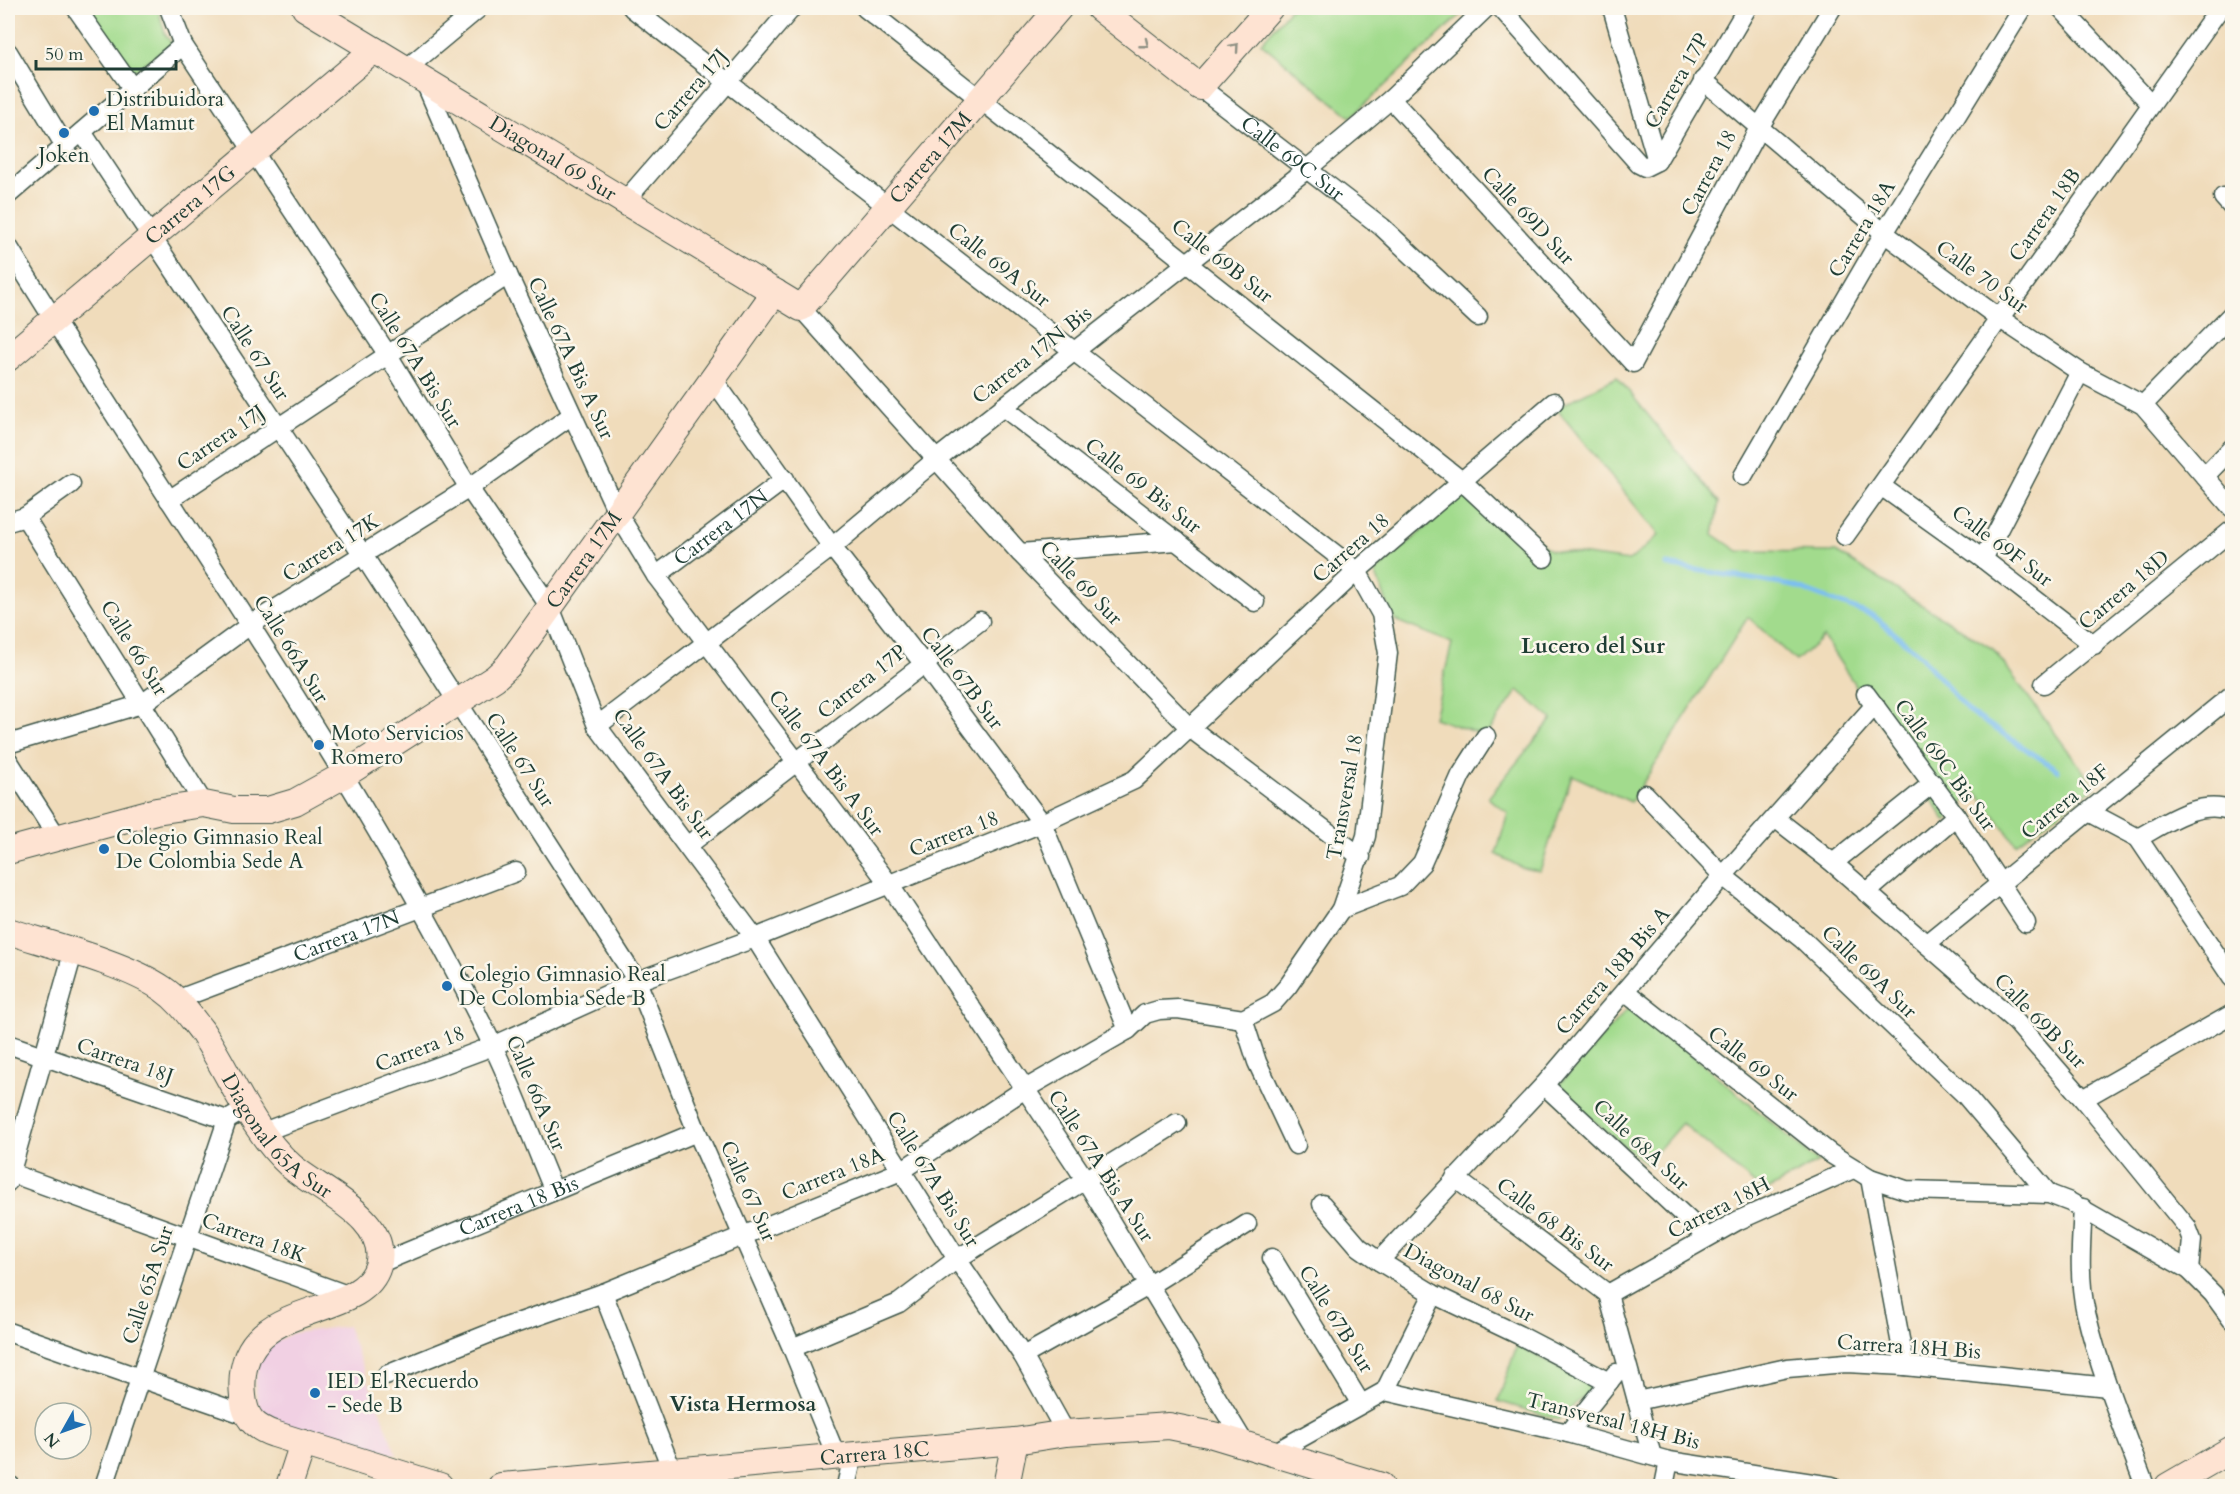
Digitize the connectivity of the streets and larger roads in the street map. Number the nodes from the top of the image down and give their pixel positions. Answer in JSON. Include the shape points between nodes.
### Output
{"nodes":[{"id":1,"x":77,"y":8,"type":"edge"},
{"id":2,"x":169,"y":8,"type":"edge"},
{"id":3,"x":305,"y":8,"type":"edge"},
{"id":4,"x":479,"y":8,"type":"edge"},
{"id":5,"x":632,"y":8,"type":"edge"},
{"id":6,"x":792,"y":8,"type":"edge"},
{"id":7,"x":865,"y":8,"type":"edge"},
{"id":8,"x":1059,"y":8,"type":"edge"},
{"id":9,"x":1099,"y":8,"type":"edge"},
{"id":10,"x":1270,"y":8,"type":"edge"},
{"id":11,"x":1486,"y":8,"type":"edge"},
{"id":12,"x":1501,"y":8,"type":"edge"},
{"id":13,"x":1612,"y":8,"type":"edge"},
{"id":14,"x":1747,"y":8,"type":"edge"},
{"id":15,"x":1832,"y":8,"type":"edge"},
{"id":16,"x":2022,"y":8,"type":"edge"},
{"id":17,"x":2061,"y":8,"type":"edge"},
{"id":18,"x":2220,"y":8,"type":"edge"},
{"id":19,"x":183,"y":45,"type":"junction"},
{"id":20,"x":374,"y":50,"type":"junction"},
{"id":21,"x":8,"y":52,"type":"edge"},
{"id":22,"x":415,"y":74,"type":"junction"},
{"id":23,"x":1703,"y":80,"type":"junction"},
{"id":24,"x":727,"y":82,"type":"junction"},
{"id":25,"x":1200,"y":87,"type":"junction"},
{"id":26,"x":133,"y":89,"type":"junction"},
{"id":27,"x":981,"y":99,"type":"junction"},
{"id":28,"x":1391,"y":99,"type":"junction"},
{"id":29,"x":2151,"y":104,"type":"junction"},
{"id":30,"x":1760,"y":126,"type":"junction"},
{"id":31,"x":82,"y":132,"type":"junction"},
{"id":32,"x":65,"y":146,"type":"junction"},
{"id":33,"x":253,"y":153,"type":"junction"},
{"id":34,"x":1648,"y":163,"type":"junction"},
{"id":35,"x":1306,"y":170,"type":"junction"},
{"id":36,"x":8,"y":195,"type":"edge"},
{"id":37,"x":625,"y":201,"type":"junction"},
{"id":38,"x":888,"y":207,"type":"junction"},
{"id":39,"x":1884,"y":233,"type":"junction"},
{"id":40,"x":153,"y":237,"type":"junction"},
{"id":41,"x":8,"y":246,"type":"edge"},
{"id":42,"x":1186,"y":262,"type":"junction"},
{"id":43,"x":508,"y":275,"type":"junction"},
{"id":44,"x":775,"y":292,"type":"junction"},
{"id":45,"x":801,"y":308,"type":"junction"},
{"id":46,"x":2232,"y":314,"type":"edge"},
{"id":47,"x":1478,"y":317,"type":"dead end"},
{"id":48,"x":1999,"y":318,"type":"junction"},
{"id":49,"x":54,"y":321,"type":"junction"},
{"id":50,"x":1073,"y":351,"type":"junction"},
{"id":51,"x":388,"y":355,"type":"junction"},
{"id":52,"x":8,"y":358,"type":"edge"},
{"id":53,"x":1633,"y":363,"type":"joint"},
{"id":54,"x":2080,"y":372,"type":"junction"},
{"id":55,"x":713,"y":379,"type":"junction"},
{"id":56,"x":1554,"y":402,"type":"dead end"},
{"id":57,"x":2144,"y":405,"type":"junction"},
{"id":58,"x":1003,"y":407,"type":"junction"},
{"id":59,"x":572,"y":415,"type":"junction"},
{"id":60,"x":278,"y":428,"type":"junction"},
{"id":61,"x":2232,"y":448,"type":"edge"},
{"id":62,"x":938,"y":458,"type":"junction"},
{"id":63,"x":1743,"y":476,"type":"dead end"},
{"id":64,"x":2205,"y":476,"type":"junction"},
{"id":65,"x":785,"y":479,"type":"junction"},
{"id":66,"x":1463,"y":482,"type":"junction"},
{"id":67,"x":71,"y":484,"type":"dead end"},
{"id":68,"x":1881,"y":486,"type":"junction"},
{"id":69,"x":469,"y":488,"type":"junction"},
{"id":70,"x":169,"y":500,"type":"junction"},
{"id":71,"x":2232,"y":508,"type":"edge"},
{"id":72,"x":618,"y":514,"type":"junction"},
{"id":73,"x":16,"y":519,"type":"edge"},
{"id":74,"x":2232,"y":530,"type":"edge"},
{"id":75,"x":1845,"y":536,"type":"dead end"},
{"id":76,"x":1177,"y":541,"type":"junction"},
{"id":77,"x":832,"y":547,"type":"junction"},
{"id":78,"x":1020,"y":553,"type":"junction"},
{"id":79,"x":363,"y":555,"type":"junction"},
{"id":80,"x":1544,"y":558,"type":"dead end"},
{"id":81,"x":1983,"y":559,"type":"junction"},
{"id":82,"x":1357,"y":572,"type":"junction"},
{"id":83,"x":656,"y":576,"type":"junction"},
{"id":84,"x":1255,"y":602,"type":"dead end"},
{"id":85,"x":550,"y":607,"type":"junction"},
{"id":86,"x":1382,"y":614,"type":"joint"},
{"id":87,"x":980,"y":621,"type":"dead end"},
{"id":88,"x":250,"y":625,"type":"junction"},
{"id":89,"x":706,"y":641,"type":"junction"},
{"id":90,"x":2094,"y":645,"type":"junction"},
{"id":91,"x":923,"y":663,"type":"junction"},
{"id":92,"x":2044,"y":684,"type":"dead end"},
{"id":93,"x":2232,"y":695,"type":"edge"},
{"id":94,"x":1871,"y":700,"type":"joint"},
{"id":95,"x":142,"y":704,"type":"junction"},
{"id":96,"x":457,"y":704,"type":"junction"},
{"id":97,"x":597,"y":726,"type":"junction"},
{"id":98,"x":1190,"y":728,"type":"junction"},
{"id":99,"x":1486,"y":736,"type":"dead end"},
{"id":100,"x":8,"y":744,"type":"edge"},
{"id":101,"x":8,"y":760,"type":"edge"},
{"id":102,"x":796,"y":761,"type":"junction"},
{"id":103,"x":344,"y":775,"type":"junction"},
{"id":104,"x":1933,"y":783,"type":"junction"},
{"id":105,"x":1645,"y":794,"type":"dead end"},
{"id":106,"x":204,"y":804,"type":"junction"},
{"id":107,"x":2232,"y":811,"type":"edge"},
{"id":108,"x":2089,"y":812,"type":"junction"},
{"id":109,"x":1956,"y":816,"type":"junction"},
{"id":110,"x":1775,"y":818,"type":"junction"},
{"id":111,"x":1042,"y":823,"type":"junction"},
{"id":112,"x":57,"y":837,"type":"junction"},
{"id":113,"x":2138,"y":838,"type":"junction"},
{"id":114,"x":687,"y":846,"type":"junction"},
{"id":115,"x":8,"y":851,"type":"edge"},
{"id":116,"x":1361,"y":857,"type":"junction"},
{"id":117,"x":1833,"y":863,"type":"junction"},
{"id":118,"x":516,"y":872,"type":"dead end"},
{"id":119,"x":1723,"y":876,"type":"junction"},
{"id":120,"x":2001,"y":883,"type":"junction"},
{"id":121,"x":889,"y":884,"type":"junction"},
{"id":122,"x":1866,"y":893,"type":"junction"},
{"id":123,"x":420,"y":907,"type":"junction"},
{"id":124,"x":1341,"y":909,"type":"junction"},
{"id":125,"x":2026,"y":923,"type":"dead end"},
{"id":126,"x":8,"y":931,"type":"edge"},
{"id":127,"x":755,"y":938,"type":"junction"},
{"id":128,"x":1926,"y":944,"type":"junction"},
{"id":129,"x":73,"y":953,"type":"junction"},
{"id":130,"x":2232,"y":978,"type":"edge"},
{"id":131,"x":637,"y":981,"type":"junction"},
{"id":132,"x":1626,"y":992,"type":"junction"},
{"id":133,"x":176,"y":1000,"type":"junction"},
{"id":134,"x":2232,"y":1014,"type":"edge"},
{"id":135,"x":1243,"y":1019,"type":"junction"},
{"id":136,"x":1128,"y":1029,"type":"junction"},
{"id":137,"x":8,"y":1044,"type":"edge"},
{"id":138,"x":493,"y":1046,"type":"junction"},
{"id":139,"x":43,"y":1057,"type":"junction"},
{"id":140,"x":1544,"y":1085,"type":"junction"},
{"id":141,"x":1025,"y":1089,"type":"junction"},
{"id":142,"x":2083,"y":1099,"type":"junction"},
{"id":143,"x":237,"y":1114,"type":"junction"},
{"id":144,"x":1178,"y":1123,"type":"dead end"},
{"id":145,"x":263,"y":1132,"type":"junction"},
{"id":146,"x":697,"y":1132,"type":"junction"},
{"id":147,"x":1296,"y":1145,"type":"dead end"},
{"id":148,"x":1853,"y":1169,"type":"junction"},
{"id":149,"x":901,"y":1171,"type":"junction"},
{"id":150,"x":8,"y":1176,"type":"edge"},
{"id":151,"x":1455,"y":1178,"type":"junction"},
{"id":152,"x":1870,"y":1178,"type":"junction"},
{"id":153,"x":1085,"y":1179,"type":"junction"},
{"id":154,"x":554,"y":1191,"type":"junction"},
{"id":155,"x":2049,"y":1194,"type":"junction"},
{"id":156,"x":1322,"y":1204,"type":"dead end"},
{"id":157,"x":2084,"y":1208,"type":"junction"},
{"id":158,"x":1247,"y":1224,"type":"dead end"},
{"id":159,"x":743,"y":1235,"type":"junction"},
{"id":160,"x":1707,"y":1237,"type":"junction"},
{"id":161,"x":186,"y":1238,"type":"junction"},
{"id":162,"x":1272,"y":1258,"type":"dead end"},
{"id":163,"x":957,"y":1259,"type":"junction"},
{"id":164,"x":1379,"y":1261,"type":"junction"},
{"id":165,"x":378,"y":1264,"type":"junction"},
{"id":166,"x":2189,"y":1270,"type":"junction"},
{"id":167,"x":1150,"y":1285,"type":"junction"},
{"id":168,"x":603,"y":1293,"type":"junction"},
{"id":169,"x":1433,"y":1294,"type":"junction"},
{"id":170,"x":1608,"y":1294,"type":"junction"},
{"id":171,"x":350,"y":1296,"type":"junction"},
{"id":172,"x":2232,"y":1320,"type":"edge"},
{"id":173,"x":8,"y":1332,"type":"edge"},
{"id":174,"x":792,"y":1348,"type":"junction"},
{"id":175,"x":1023,"y":1356,"type":"junction"},
{"id":176,"x":1626,"y":1360,"type":"junction"},
{"id":177,"x":1905,"y":1366,"type":"junction"},
{"id":178,"x":386,"y":1375,"type":"dead end"},
{"id":179,"x":141,"y":1379,"type":"junction"},
{"id":180,"x":1609,"y":1382,"type":"junction"},
{"id":181,"x":2108,"y":1387,"type":"junction"},
{"id":182,"x":1385,"y":1391,"type":"junction"},
{"id":183,"x":1637,"y":1401,"type":"junction"},
{"id":184,"x":1361,"y":1404,"type":"junction"},
{"id":185,"x":246,"y":1414,"type":"junction"},
{"id":186,"x":1066,"y":1433,"type":"junction"},
{"id":187,"x":1568,"y":1433,"type":"junction"},
{"id":188,"x":1015,"y":1441,"type":"junction"},
{"id":189,"x":303,"y":1443,"type":"junction"},
{"id":190,"x":1246,"y":1446,"type":"junction"},
{"id":191,"x":2232,"y":1449,"type":"edge"},
{"id":192,"x":1272,"y":1454,"type":"junction"},
{"id":193,"x":845,"y":1457,"type":"junction"},
{"id":194,"x":1660,"y":1458,"type":"junction"},
{"id":195,"x":673,"y":1473,"type":"junction"},
{"id":196,"x":1783,"y":1483,"type":"edge"},
{"id":197,"x":104,"y":1486,"type":"edge"},
{"id":198,"x":289,"y":1486,"type":"edge"},
{"id":199,"x":439,"y":1486,"type":"edge"},
{"id":200,"x":501,"y":1486,"type":"edge"},
{"id":201,"x":846,"y":1486,"type":"edge"},
{"id":202,"x":1006,"y":1486,"type":"edge"},
{"id":203,"x":1381,"y":1486,"type":"edge"},
{"id":204,"x":1664,"y":1486,"type":"edge"},
{"id":205,"x":1832,"y":1486,"type":"edge"},
{"id":206,"x":2145,"y":1486,"type":"edge"},
{"id":207,"x":2168,"y":1486,"type":"edge"}],
"edges":[{"from":1,"to":26,"type":"street"},
{"from":2,"to":19,"type":"street","name":"Calle 67A Bis Sur"},
{"from":3,"to":20,"type":"street","name":"Diagonal 69 Sur"},
{"from":4,"to":22,"type":"street"},
{"from":5,"to":24,"type":"street","name":"Calle 69A Sur"},
{"from":6,"to":24,"type":"street","name":"Carrera 17J"},
{"from":7,"to":27,"type":"street","name":"Calle 69B Sur"},
{"from":8,"to":27,"type":"street","name":"Carrera 17M"},
{"from":9,"to":25,"type":"street","name":"Calle 69C Sur","one_way":true},
{"from":25,"to":10,"type":"street","one_way":true},
{"from":11,"to":28,"type":"street","name":"Carrera 17N Bis"},
{"from":12,"to":34,"type":"street"},
{"from":13,"to":34,"type":"street"},
{"from":14,"to":23,"type":"street","name":"Carrera 17P"},
{"from":15,"to":30,"type":"street","name":"Carrera 18"},
{"from":16,"to":39,"type":"street","name":"Carrera 18A"},
{"from":17,"to":29,"type":"street"},
{"from":18,"to":29,"type":"street","name":"Carrera 18B"},
{"from":19,"to":26,"type":"street"},
{"from":19,"to":33,"type":"street","name":"Calle 67A Bis Sur"},
{"from":20,"to":22,"type":"street","name":"Diagonal 69 Sur"},
{"from":20,"to":33,"type":"street","name":"Carrera 17G"},
{"from":21,"to":32,"type":"street"},
{"from":22,"to":37,"type":"street","name":"Diagonal 69 Sur"},
{"from":22,"to":43,"type":"street","name":"Calle 67A Bis A Sur"},
{"from":23,"to":30,"type":"street","name":"Calle 70 Sur"},
{"from":23,"to":34,"type":"street","name":"Carrera 17P"},
{"from":24,"to":37,"type":"street","name":"Carrera 17J"},
{"from":24,"to":38,"type":"street","name":"Calle 69A Sur"},
{"from":25,"to":35,"type":"street","name":"Calle 69C Sur"},
{"from":26,"to":31,"type":"street"},
{"from":27,"to":38,"type":"street","name":"Carrera 17M"},
{"from":27,"to":42,"type":"street","name":"Calle 69B Sur"},
{"from":28,"to":35,"type":"street","name":"Carrera 17N Bis"},
{"from":28,"to":53,"type":"street","name":"Calle 69D Sur"},
{"from":29,"to":48,"type":"street","name":"Carrera 18B"},
{"from":30,"to":39,"type":"street","name":"Calle 70 Sur"},
{"from":30,"to":53,"type":"street","name":"Carrera 18"},
{"from":31,"to":32,"type":"street"},
{"from":31,"to":40,"type":"street","name":"Calle 67 Sur"},
{"from":32,"to":36,"type":"street"},
{"from":33,"to":40,"type":"street","name":"Carrera 17G"},
{"from":33,"to":51,"type":"street","name":"Calle 67A Bis Sur"},
{"from":35,"to":42,"type":"street","name":"Carrera 17N Bis"},
{"from":35,"to":47,"type":"street","name":"Calle 69C Sur","via":[[1406,247]]},
{"from":37,"to":44,"type":"street","name":"Diagonal 69 Sur"},
{"from":38,"to":45,"type":"street","name":"Carrera 17M"},
{"from":38,"to":50,"type":"street","name":"Calle 69A Sur"},
{"from":39,"to":48,"type":"street","name":"Calle 70 Sur"},
{"from":39,"to":63,"type":"street","name":"Carrera 18A"},
{"from":40,"to":49,"type":"street","name":"Carrera 17G"},
{"from":40,"to":60,"type":"street","name":"Calle 67 Sur"},
{"from":41,"to":49,"type":"street","name":"Calle 66A Sur"},
{"from":42,"to":50,"type":"street","name":"Carrera 17N Bis"},
{"from":42,"to":66,"type":"street","name":"Calle 69B Sur"},
{"from":43,"to":51,"type":"street","name":"Carrera 17J"},
{"from":43,"to":59,"type":"street","name":"Calle 67A Bis A Sur"},
{"from":44,"to":45,"type":"street","name":"Diagonal 69 Sur"},
{"from":44,"to":55,"type":"street","name":"Carrera 17M"},
{"from":45,"to":62,"type":"street","name":"Calle 69 Sur"},
{"from":46,"to":57,"type":"street"},
{"from":48,"to":54,"type":"street","name":"Calle 70 Sur"},
{"from":48,"to":68,"type":"street","name":"Carrera 18B"},
{"from":49,"to":52,"type":"street","name":"Carrera 17G"},
{"from":49,"to":70,"type":"street","name":"Calle 66A Sur"},
{"from":50,"to":58,"type":"street","name":"Carrera 17N Bis"},
{"from":50,"to":82,"type":"street","name":"Calle 69A Sur"},
{"from":51,"to":60,"type":"street","name":"Carrera 17J"},
{"from":51,"to":69,"type":"street","name":"Calle 67A Bis Sur"},
{"from":54,"to":57,"type":"street","name":"Calle 70 Sur"},
{"from":54,"to":81,"type":"street"},
{"from":55,"to":65,"type":"street","name":"Calle 67B Sur"},
{"from":55,"to":72,"type":"street","name":"Carrera 17M"},
{"from":56,"to":66,"type":"street","name":"Carrera 18"},
{"from":57,"to":64,"type":"street","name":"Calle 70 Sur"},
{"from":58,"to":62,"type":"street","name":"Carrera 17N Bis"},
{"from":58,"to":76,"type":"street","name":"Calle 69 Bis Sur"},
{"from":59,"to":69,"type":"street","name":"Carrera 17K"},
{"from":59,"to":72,"type":"street","name":"Calle 67A Bis A Sur"},
{"from":60,"to":70,"type":"street","name":"Carrera 17J"},
{"from":60,"to":79,"type":"street","name":"Calle 67 Sur"},
{"from":61,"to":64,"type":"street"},
{"from":62,"to":77,"type":"street","name":"Carrera 17N Bis"},
{"from":62,"to":78,"type":"street","name":"Calle 69 Sur"},
{"from":64,"to":71,"type":"street","name":"Calle 70 Sur"},
{"from":65,"to":77,"type":"street","name":"Calle 67B Sur"},
{"from":65,"to":83,"type":"street","name":"Carrera 17N"},
{"from":66,"to":80,"type":"street","name":"Calle 69B Sur"},
{"from":66,"to":82,"type":"street","name":"Carrera 18"},
{"from":67,"to":73,"type":"street"},
{"from":68,"to":75,"type":"street","name":"Carrera 18B"},
{"from":68,"to":81,"type":"street","name":"Calle 69F Sur"},
{"from":69,"to":79,"type":"street","name":"Carrera 17K"},
{"from":69,"to":85,"type":"street","name":"Calle 67A Bis Sur"},
{"from":70,"to":88,"type":"street","name":"Calle 66A Sur"},
{"from":72,"to":83,"type":"street","name":"Calle 67A Bis A Sur"},
{"from":72,"to":85,"type":"street","name":"Carrera 17M"},
{"from":73,"to":95,"type":"street","name":"Calle 66 Sur"},
{"from":74,"to":90,"type":"street","name":"Carrera 18D"},
{"from":76,"to":78,"type":"street"},
{"from":76,"to":84,"type":"street","name":"Calle 69 Bis Sur"},
{"from":77,"to":89,"type":"street","name":"Carrera 17N Bis"},
{"from":77,"to":91,"type":"street","name":"Calle 67B Sur"},
{"from":78,"to":98,"type":"street","name":"Calle 69 Sur"},
{"from":79,"to":88,"type":"street","name":"Carrera 17K"},
{"from":79,"to":96,"type":"street","name":"Calle 67 Sur"},
{"from":81,"to":90,"type":"street","name":"Calle 69F Sur"},
{"from":82,"to":86,"type":"street","name":"Calle 69A Sur"},
{"from":82,"to":98,"type":"street","name":"Carrera 18"},
{"from":83,"to":89,"type":"street","name":"Calle 67A Bis A Sur"},
{"from":85,"to":96,"type":"street","name":"Carrera 17M","via":[[508,666]]},
{"from":85,"to":97,"type":"street","name":"Calle 67A Bis Sur"},
{"from":86,"to":116,"type":"street","name":"Transversal 18","via":[[1388,668]]},
{"from":87,"to":91,"type":"street","name":"Carrera 17P"},
{"from":88,"to":95,"type":"street","name":"Carrera 17K"},
{"from":88,"to":103,"type":"street","name":"Calle 66A Sur"},
{"from":89,"to":97,"type":"street","name":"Carrera 17N Bis"},
{"from":89,"to":102,"type":"street","name":"Calle 67A Bis A Sur"},
{"from":90,"to":92,"type":"street","name":"Carrera 18D"},
{"from":91,"to":102,"type":"street","name":"Carrera 17P"},
{"from":91,"to":111,"type":"street","name":"Calle 67B Sur"},
{"from":93,"to":108,"type":"street","name":"Carrera 18F"},
{"from":94,"to":104,"type":"street","name":"Calle 69C Bis Sur"},
{"from":94,"to":110,"type":"street","name":"Carrera 18B Bis A"},
{"from":95,"to":100,"type":"street","name":"Carrera 17K"},
{"from":95,"to":106,"type":"street","name":"Calle 66 Sur"},
{"from":96,"to":103,"type":"street","name":"Carrera 17M"},
{"from":96,"to":131,"type":"street","name":"Calle 67 Sur"},
{"from":97,"to":114,"type":"street","name":"Calle 67A Bis Sur"},
{"from":98,"to":111,"type":"street","name":"Carrera 18","via":[[1134,780]]},
{"from":98,"to":116,"type":"street","name":"Calle 69 Sur"},
{"from":99,"to":124,"type":"street","via":[[1461,775],[1422,863],[1400,886]]},
{"from":101,"to":112,"type":"street"},
{"from":102,"to":114,"type":"street","name":"Carrera 17P"},
{"from":102,"to":121,"type":"street","name":"Calle 67A Bis A Sur"},
{"from":103,"to":106,"type":"street","name":"Carrera 17M","via":[[295,802],[268,810],[234,810]]},
{"from":103,"to":123,"type":"street","name":"Calle 66A Sur"},
{"from":104,"to":109,"type":"street","name":"Calle 69C Bis Sur"},
{"from":104,"to":117,"type":"street"},
{"from":105,"to":119,"type":"street","name":"Calle 69A Sur"},
{"from":106,"to":112,"type":"street","via":[[137,815]]},
{"from":107,"to":113,"type":"street","via":[[2210,807],[2193,811]]},
{"from":108,"to":113,"type":"street"},
{"from":108,"to":120,"type":"street","name":"Carrera 18F"},
{"from":109,"to":120,"type":"street","name":"Calle 69C Bis Sur"},
{"from":109,"to":122,"type":"street"},
{"from":110,"to":117,"type":"street","name":"Calle 69B Sur"},
{"from":110,"to":119,"type":"street","name":"Carrera 18B Bis A"},
{"from":111,"to":121,"type":"street","name":"Carrera 18"},
{"from":111,"to":136,"type":"street","name":"Calle 67B Sur"},
{"from":112,"to":115,"type":"street"},
{"from":113,"to":130,"type":"street"},
{"from":114,"to":127,"type":"street","name":"Calle 67A Bis Sur"},
{"from":116,"to":124,"type":"street","name":"Transversal 18"},
{"from":117,"to":122,"type":"street","name":"Calle 69B Sur"},
{"from":118,"to":123,"type":"street","name":"Carrera 17N"},
{"from":119,"to":132,"type":"street","name":"Carrera 18B Bis A"},
{"from":119,"to":155,"type":"street","name":"Calle 69A Sur","via":[[1802,939],[1965,1095]]},
{"from":120,"to":125,"type":"street","name":"Calle 69C Bis Sur"},
{"from":120,"to":128,"type":"street","name":"Carrera 18F"},
{"from":121,"to":127,"type":"street","name":"Carrera 18"},
{"from":121,"to":141,"type":"street","name":"Calle 67A Bis A Sur"},
{"from":122,"to":128,"type":"street","name":"Calle 69B Sur"},
{"from":123,"to":133,"type":"street","name":"Carrera 17N"},
{"from":123,"to":138,"type":"street","name":"Calle 66A Sur"},
{"from":124,"to":135,"type":"street","name":"Transversal 18","via":[[1288,986],[1263,1010]]},
{"from":126,"to":129,"type":"street","name":"Diagonal 65A Sur"},
{"from":127,"to":131,"type":"street","name":"Carrera 18"},
{"from":127,"to":149,"type":"street","name":"Calle 67A Bis Sur"},
{"from":128,"to":142,"type":"street","name":"Calle 69B Sur","via":[[2016,1022]]},
{"from":129,"to":133,"type":"street","name":"Diagonal 65A Sur","via":[[150,982]]},
{"from":129,"to":139,"type":"street"},
{"from":131,"to":138,"type":"street","name":"Carrera 18"},
{"from":131,"to":146,"type":"street","name":"Calle 67 Sur"},
{"from":132,"to":140,"type":"street","name":"Carrera 18B Bis A"},
{"from":132,"to":148,"type":"street","name":"Calle 69 Sur"},
{"from":133,"to":143,"type":"street","name":"Diagonal 65A Sur","via":[[214,1050]]},
{"from":134,"to":142,"type":"street"},
{"from":135,"to":136,"type":"street","name":"Carrera 18A","via":[[1178,1009],[1159,1010],[1145,1014]]},
{"from":135,"to":147,"type":"street","via":[[1257,1062]]},
{"from":136,"to":141,"type":"street","name":"Carrera 18A"},
{"from":137,"to":139,"type":"street","name":"Carrera 18J"},
{"from":138,"to":145,"type":"street","name":"Carrera 18"},
{"from":138,"to":154,"type":"street","name":"Calle 66A Sur"},
{"from":139,"to":143,"type":"street","name":"Carrera 18J"},
{"from":139,"to":150,"type":"street"},
{"from":140,"to":151,"type":"street","name":"Carrera 18B Bis A"},
{"from":140,"to":160,"type":"street","name":"Calle 68A Sur"},
{"from":141,"to":149,"type":"street","name":"Carrera 18A"},
{"from":141,"to":153,"type":"street","name":"Calle 67A Bis A Sur"},
{"from":142,"to":166,"type":"street","name":"Calle 69B Sur","via":[[2187,1227],[2192,1240]]},
{"from":143,"to":145,"type":"street","name":"Diagonal 65A Sur"},
{"from":143,"to":161,"type":"street","name":"Calle 65A Sur"},
{"from":144,"to":153,"type":"street"},
{"from":145,"to":165,"type":"street","name":"Diagonal 65A Sur","via":[[304,1176],[359,1214],[378,1246]]},
{"from":146,"to":154,"type":"street","name":"Carrera 18 Bis"},
{"from":146,"to":159,"type":"street","name":"Calle 67 Sur"},
{"from":148,"to":152,"type":"street","name":"Calle 69 Sur"},
{"from":148,"to":160,"type":"street","name":"Carrera 18H"},
{"from":149,"to":159,"type":"street","name":"Carrera 18A"},
{"from":149,"to":163,"type":"street","name":"Calle 67A Bis Sur"},
{"from":150,"to":161,"type":"street","name":"Carrera 18K"},
{"from":151,"to":164,"type":"street","name":"Carrera 18B Bis A"},
{"from":151,"to":170,"type":"street","name":"Calle 68 Bis Sur"},
{"from":152,"to":155,"type":"street","name":"Calle 69 Sur","via":[[1906,1190]]},
{"from":152,"to":177,"type":"street"},
{"from":153,"to":163,"type":"street"},
{"from":153,"to":167,"type":"street","name":"Calle 67A Bis A Sur"},
{"from":154,"to":165,"type":"street","name":"Carrera 18 Bis"},
{"from":155,"to":157,"type":"street"},
{"from":156,"to":164,"type":"street","name":"Diagonal 68 Sur","via":[[1359,1247]]},
{"from":157,"to":166,"type":"street"},
{"from":157,"to":181,"type":"street","via":[[2080,1257],[2085,1311]]},
{"from":158,"to":167,"type":"street"},
{"from":159,"to":168,"type":"street","name":"Carrera 18A"},
{"from":159,"to":174,"type":"street","name":"Calle 67 Sur"},
{"from":160,"to":170,"type":"street","name":"Carrera 18H"},
{"from":161,"to":171,"type":"street","name":"Carrera 18K"},
{"from":161,"to":179,"type":"street","name":"Calle 65A Sur"},
{"from":162,"to":184,"type":"street","name":"Calle 67B Sur"},
{"from":163,"to":174,"type":"street","via":[[899,1303]]},
{"from":163,"to":175,"type":"street","name":"Calle 67A Bis Sur"},
{"from":164,"to":169,"type":"street","name":"Diagonal 68 Sur"},
{"from":165,"to":171,"type":"street","via":[[366,1285]]},
{"from":166,"to":172,"type":"street"},
{"from":167,"to":175,"type":"street"},
{"from":167,"to":190,"type":"street","name":"Calle 67A Bis A Sur"},
{"from":168,"to":178,"type":"street","name":"Carrera 18A"},
{"from":168,"to":195,"type":"street"},
{"from":169,"to":180,"type":"street","name":"Diagonal 68 Sur"},
{"from":169,"to":182,"type":"street"},
{"from":170,"to":176,"type":"street","name":"Calle 68 Bis Sur"},
{"from":171,"to":185,"type":"street","via":[[293,1316],[262,1337],[249,1355],[242,1377]]},
{"from":173,"to":179,"type":"street"},
{"from":174,"to":193,"type":"street","name":"Calle 67 Sur"},
{"from":175,"to":186,"type":"street","name":"Calle 67A Bis Sur"},
{"from":176,"to":180,"type":"street"},
{"from":176,"to":183,"type":"street","name":"Calle 68 Bis Sur"},
{"from":177,"to":181,"type":"street","name":"Carrera 18H Bis"},
{"from":177,"to":183,"type":"street","name":"Carrera 18H Bis","via":[[1817,1364]]},
{"from":179,"to":185,"type":"street"},
{"from":179,"to":197,"type":"street","name":"Calle 65A Sur"},
{"from":180,"to":187,"type":"street"},
{"from":181,"to":206,"type":"street"},
{"from":182,"to":184,"type":"street"},
{"from":182,"to":187,"type":"street","name":"Transversal 18H Bis"},
{"from":183,"to":194,"type":"street","name":"Calle 68 Bis Sur"},
{"from":184,"to":192,"type":"street"},
{"from":185,"to":189,"type":"street","via":[[263,1430]]},
{"from":186,"to":188,"type":"street","name":"Carrera 18C"},
{"from":186,"to":190,"type":"street","name":"Carrera 18C","via":[[1168,1426]]},
{"from":187,"to":194,"type":"street","name":"Transversal 18H Bis"},
{"from":188,"to":193,"type":"street","name":"Carrera 18C"},
{"from":188,"to":202,"type":"street"},
{"from":189,"to":198,"type":"street"},
{"from":189,"to":199,"type":"street"},
{"from":190,"to":192,"type":"street","name":"Carrera 18C"},
{"from":191,"to":207,"type":"street"},
{"from":192,"to":203,"type":"street","name":"Carrera 18C"},
{"from":193,"to":195,"type":"street","name":"Carrera 18C"},
{"from":193,"to":201,"type":"street"},
{"from":194,"to":196,"type":"street","name":"Transversal 18H Bis"},
{"from":194,"to":204,"type":"street"},
{"from":195,"to":200,"type":"street","name":"Carrera 18C"},
{"from":196,"to":205,"type":"street","name":"Transversal 18H Bis"}]}
